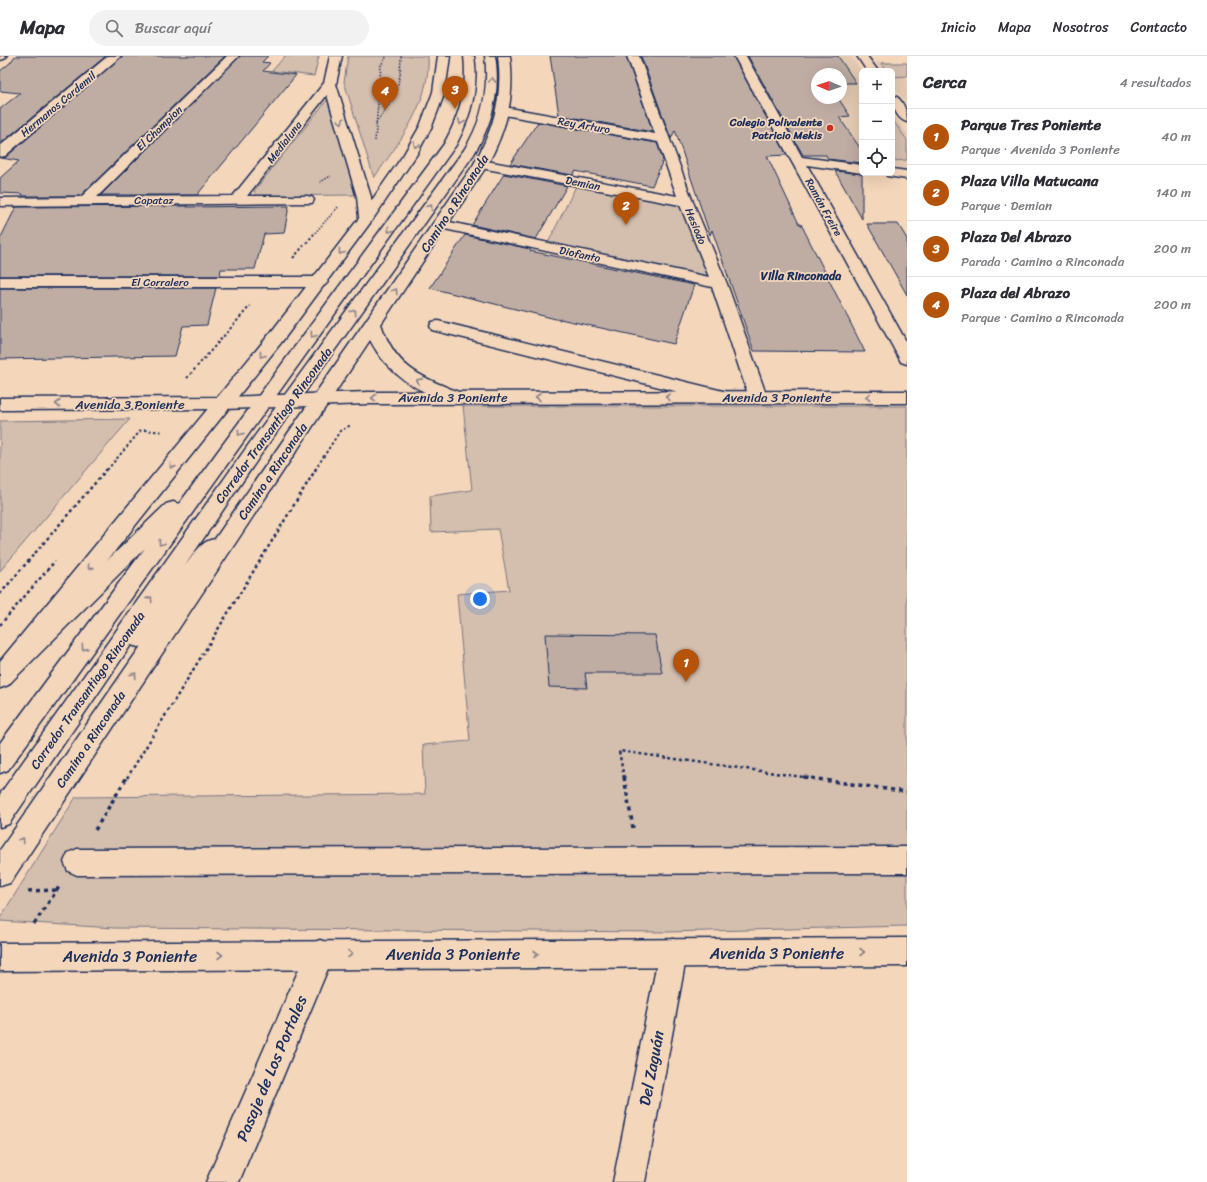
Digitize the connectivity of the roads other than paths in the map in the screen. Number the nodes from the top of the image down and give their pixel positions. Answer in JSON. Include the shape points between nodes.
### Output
{"nodes":[{"id":1,"x":115,"y":56,"type":"edge"},
{"id":2,"x":233,"y":56,"type":"edge"},
{"id":3,"x":336,"y":56,"type":"edge"},
{"id":4,"x":444,"y":56,"type":"edge"},
{"id":5,"x":468,"y":56,"type":"edge"},
{"id":6,"x":490,"y":56,"type":"edge"},
{"id":7,"x":504,"y":56,"type":"edge"},
{"id":8,"x":633,"y":56,"type":"edge"},
{"id":9,"x":740,"y":56,"type":"edge"},
{"id":10,"x":862,"y":56,"type":"edge"},
{"id":11,"x":871,"y":68,"type":"edge"},
{"id":12,"x":330,"y":84,"type":"junction"},
{"id":13,"x":895,"y":102,"type":"edge"},
{"id":14,"x":504,"y":111,"type":"junction"},
{"id":15,"x":907,"y":118,"type":"edge"},
{"id":16,"x":664,"y":139,"type":"junction"},
{"id":17,"x":0,"y":153,"type":"edge"},
{"id":18,"x":797,"y":160,"type":"junction"},
{"id":19,"x":481,"y":164,"type":"junction"},
{"id":20,"x":859,"y":169,"type":"edge"},
{"id":21,"x":895,"y":173,"type":"edge"},
{"id":22,"x":907,"y":175,"type":"edge"},
{"id":23,"x":237,"y":200,"type":"junction"},
{"id":24,"x":308,"y":200,"type":"dead end"},
{"id":25,"x":84,"y":201,"type":"junction"},
{"id":26,"x":0,"y":202,"type":"edge"},
{"id":27,"x":686,"y":202,"type":"junction"},
{"id":28,"x":366,"y":217,"type":"junction"},
{"id":29,"x":440,"y":224,"type":"junction"},
{"id":30,"x":0,"y":282,"type":"edge"},
{"id":31,"x":320,"y":282,"type":"junction"},
{"id":32,"x":719,"y":284,"type":"junction"},
{"id":33,"x":373,"y":324,"type":"junction"},
{"id":34,"x":438,"y":326,"type":"dead end"},
{"id":35,"x":907,"y":358,"type":"edge"},
{"id":36,"x":455,"y":397,"type":"junction"},
{"id":37,"x":723,"y":397,"type":"junction"},
{"id":38,"x":758,"y":397,"type":"junction"},
{"id":39,"x":907,"y":397,"type":"edge"},
{"id":40,"x":321,"y":399,"type":"junction"},
{"id":41,"x":290,"y":400,"type":"junction"},
{"id":42,"x":264,"y":401,"type":"junction"},
{"id":43,"x":223,"y":403,"type":"junction"},
{"id":44,"x":0,"y":404,"type":"edge"},
{"id":45,"x":217,"y":467,"type":"junction"},
{"id":46,"x":269,"y":475,"type":"junction"},
{"id":47,"x":0,"y":678,"type":"edge"},
{"id":48,"x":0,"y":762,"type":"edge"},
{"id":49,"x":22,"y":782,"type":"junction"},
{"id":50,"x":0,"y":815,"type":"edge"},
{"id":51,"x":907,"y":860,"type":"edge"},
{"id":52,"x":77,"y":862,"type":"road end"},
{"id":53,"x":0,"y":872,"type":"edge"},
{"id":54,"x":907,"y":952,"type":"edge"},
{"id":55,"x":673,"y":953,"type":"junction"},
{"id":56,"x":320,"y":954,"type":"junction"},
{"id":57,"x":7,"y":957,"type":"edge"},
{"id":58,"x":222,"y":1182,"type":"edge"},
{"id":59,"x":629,"y":1182,"type":"edge"}],
"edges":[{"from":1,"to":17,"type":"street","name":"Hermanos Cardemil"},
{"from":2,"to":25,"type":"street","name":"El Champion"},
{"from":3,"to":12,"type":"street","name":"Medialuna"},
{"from":4,"to":28,"type":"street","one_way":true,"via":[[443,77],[425,128],[413,150]]},
{"from":5,"to":42,"type":"lane","name":"Corredor Transantiago Rinconada","one_way":true,"via":[[471,81],[468,99],[450,145]]},
{"from":41,"to":6,"type":"lane","name":"Corredor Transantiago Rinconada","one_way":true,"via":[[457,170],[478,137],[492,86]]},
{"from":7,"to":14,"type":"street","name":"Camino a Rinconada","via":[[507,79]]},
{"from":8,"to":16,"type":"street","name":"Hesiodo"},
{"from":9,"to":18,"type":"street","name":"Ramón Freire"},
{"from":10,"to":11,"type":"lane"},
{"from":12,"to":23,"type":"street","name":"Medialuna"},
{"from":12,"to":28,"type":"street","name":"Medialuna","one_way":true,"via":[[364,197]]},
{"from":13,"to":15,"type":"lane"},
{"from":14,"to":16,"type":"street","name":"Rey Arturo"},
{"from":14,"to":19,"type":"street","name":"Camino a Rinconada","via":[[495,138]]},
{"from":16,"to":27,"type":"street","name":"Hesiodo"},
{"from":18,"to":20,"type":"street"},
{"from":18,"to":35,"type":"street","name":"Ramón Freire"},
{"from":19,"to":27,"type":"street","name":"Demian"},
{"from":19,"to":29,"type":"street","name":"Camino a Rinconada"},
{"from":21,"to":22,"type":"street"},
{"from":23,"to":24,"type":"street","name":"Capataz"},
{"from":23,"to":25,"type":"street","name":"Capataz"},
{"from":25,"to":26,"type":"street","name":"Capataz"},
{"from":27,"to":32,"type":"street","name":"Hesiodo"},
{"from":28,"to":31,"type":"street","one_way":true},
{"from":29,"to":32,"type":"street","name":"Diofanto"},
{"from":33,"to":29,"type":"street","name":"Camino a Rinconada","one_way":true},
{"from":30,"to":31,"type":"street","name":"El Corralero"},
{"from":31,"to":43,"type":"street","one_way":true},
{"from":32,"to":38,"type":"street","name":"Hesiodo"},
{"from":36,"to":33,"type":"street","one_way":true,"via":[[415,380],[397,368],[380,347]]},
{"from":33,"to":40,"type":"street","name":"Camino a Rinconada"},
{"from":34,"to":37,"type":"street"},
{"from":37,"to":36,"type":"street","name":"Avenida 3 Poniente","one_way":true},
{"from":36,"to":40,"type":"street","name":"Avenida 3 Poniente","one_way":true},
{"from":37,"to":38,"type":"street","name":"Avenida 3 Poniente"},
{"from":39,"to":38,"type":"street","name":"Avenida 3 Poniente","one_way":true},
{"from":40,"to":41,"type":"street","name":"Avenida 3 Poniente"},
{"from":40,"to":46,"type":"street","name":"Camino a Rinconada"},
{"from":41,"to":42,"type":"street","name":"Avenida 3 Poniente"},
{"from":49,"to":41,"type":"lane","name":"Corredor Transantiago Rinconada","one_way":true},
{"from":42,"to":43,"type":"street","name":"Avenida 3 Poniente"},
{"from":42,"to":45,"type":"lane","name":"Corredor Transantiago Rinconada","one_way":true},
{"from":43,"to":44,"type":"street","name":"Avenida 3 Poniente","one_way":true},
{"from":43,"to":47,"type":"street","one_way":true},
{"from":45,"to":47,"type":"lane","name":"Corredor Transantiago Rinconada"},
{"from":45,"to":48,"type":"lane","name":"Corredor Transantiago Rinconada","one_way":true},
{"from":46,"to":49,"type":"lane","name":"Corredor Transantiago Rinconada"},
{"from":53,"to":46,"type":"street","name":"Camino a Rinconada","one_way":true},
{"from":49,"to":50,"type":"lane","name":"Corredor Transantiago Rinconada"},
{"from":51,"to":52,"type":"street"},
{"from":55,"to":54,"type":"street","name":"Avenida 3 Poniente","one_way":true},
{"from":56,"to":55,"type":"street","name":"Avenida 3 Poniente","one_way":true},
{"from":55,"to":59,"type":"street","name":"Del Zaguán"},
{"from":57,"to":56,"type":"street","name":"Avenida 3 Poniente","one_way":true},
{"from":56,"to":58,"type":"street","name":"Pasaje de Los Portales"}]}
